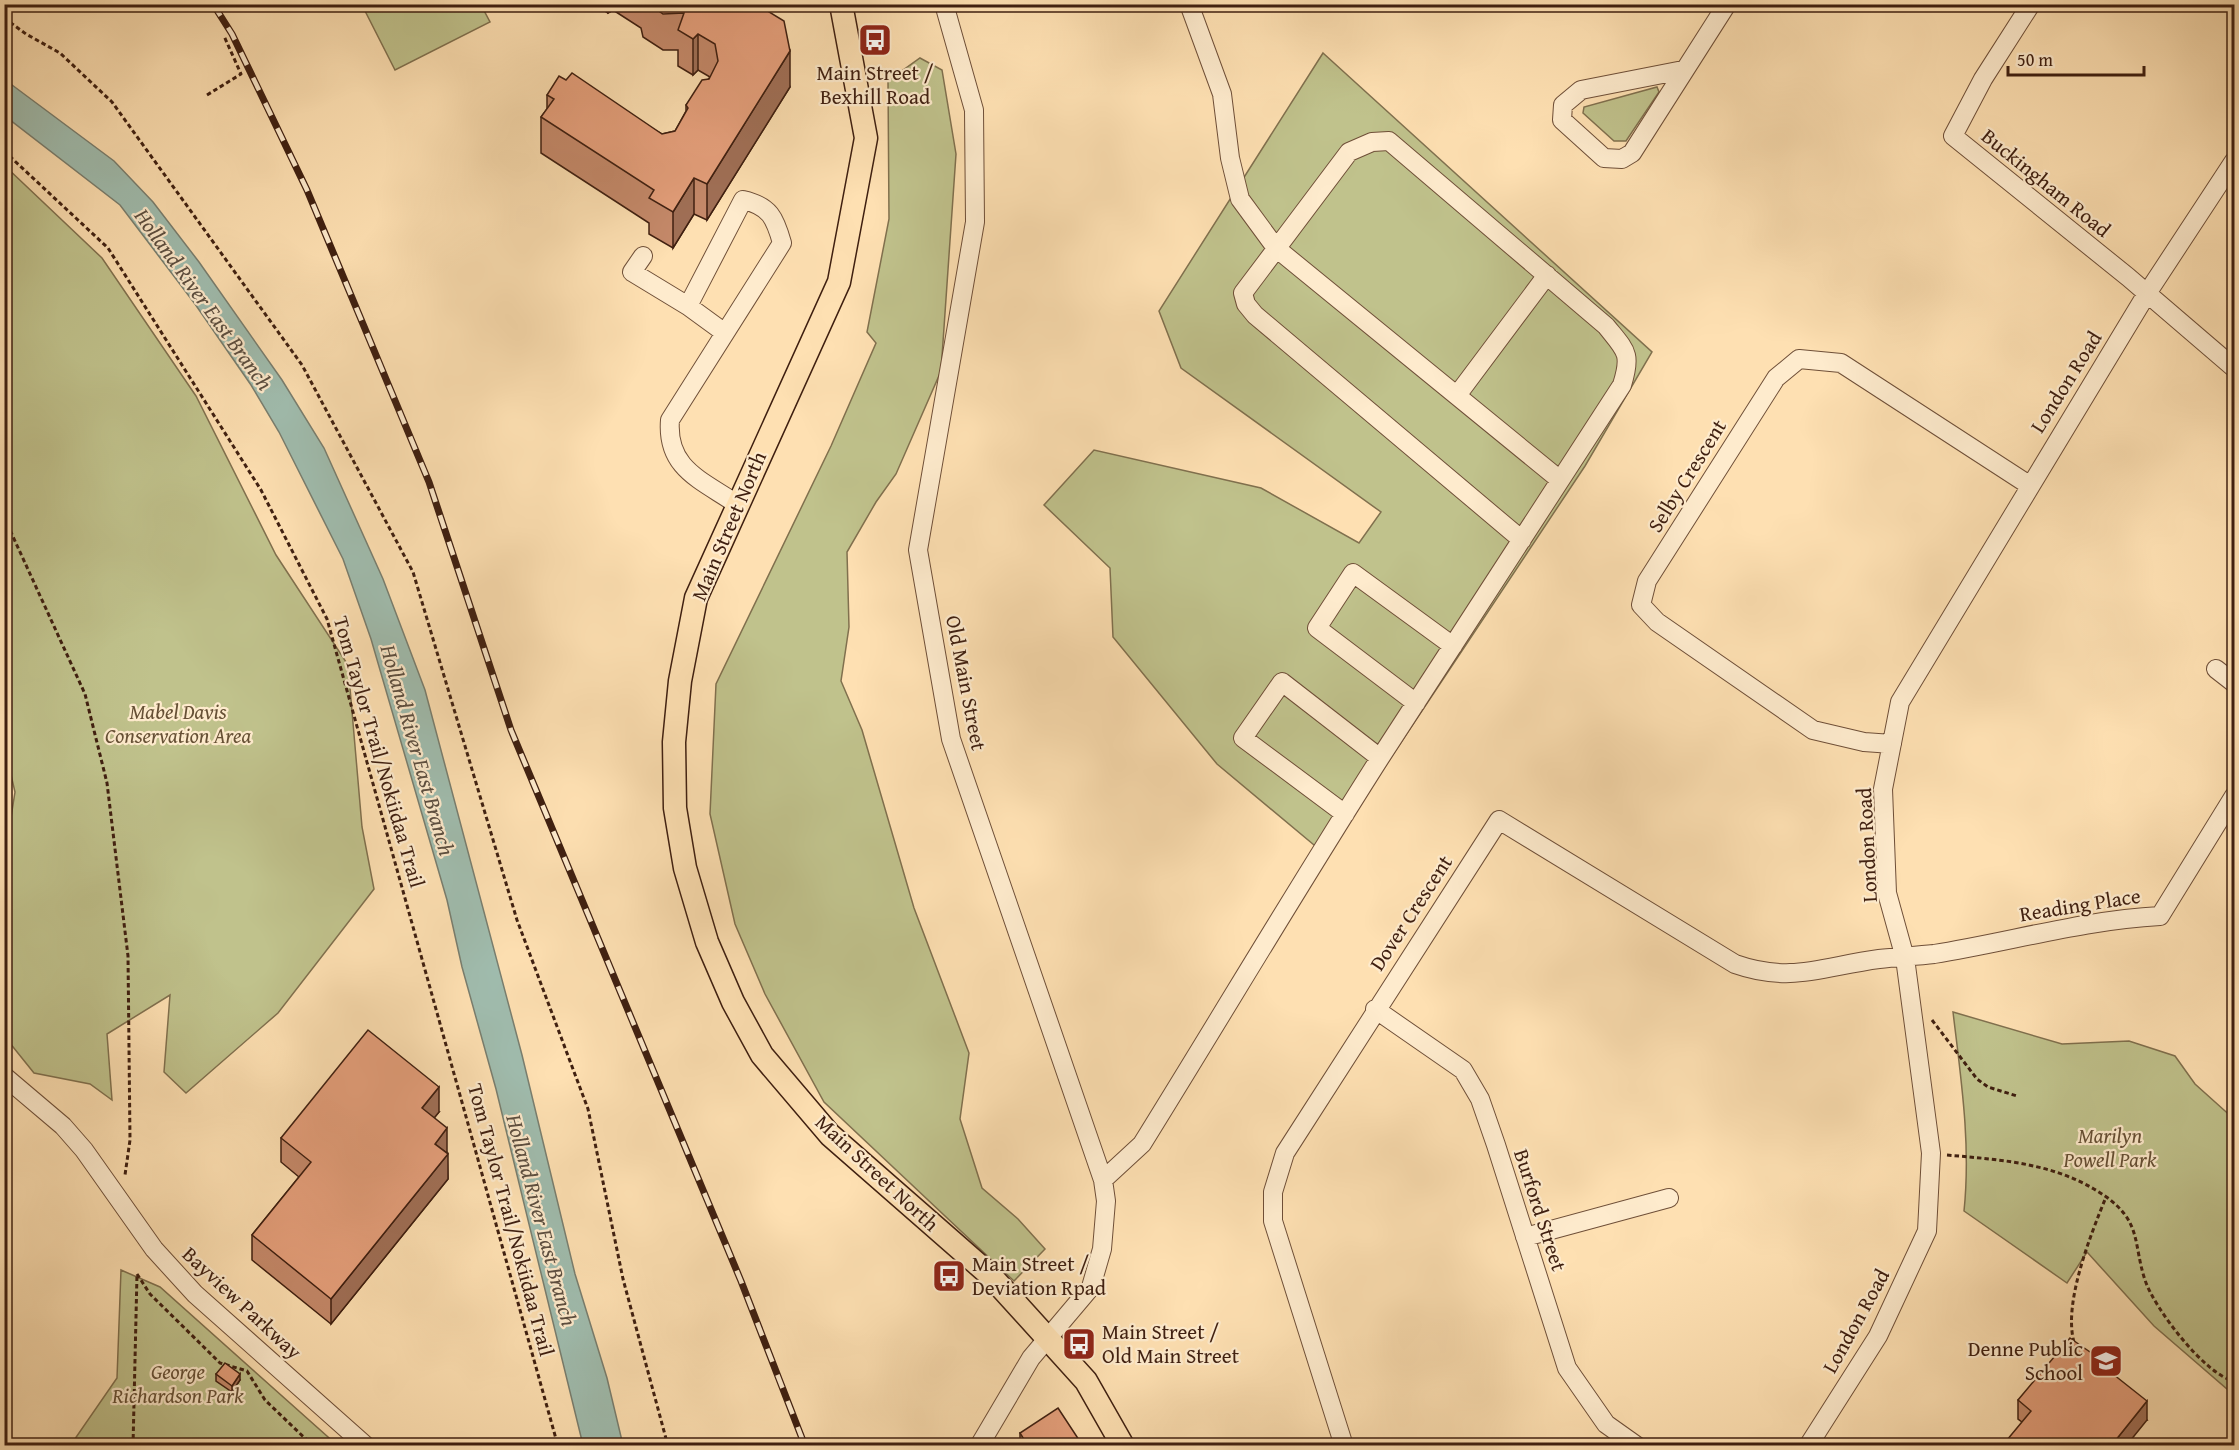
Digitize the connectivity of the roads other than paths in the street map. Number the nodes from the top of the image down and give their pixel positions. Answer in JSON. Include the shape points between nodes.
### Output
{"nodes":[{"id":1,"x":841,"y":4,"type":"edge"},
{"id":2,"x":944,"y":4,"type":"edge"},
{"id":3,"x":1189,"y":4,"type":"edge"},
{"id":4,"x":1726,"y":4,"type":"edge"},
{"id":5,"x":2031,"y":4,"type":"edge"},
{"id":6,"x":1683,"y":70,"type":"junction"},
{"id":7,"x":2235,"y":161,"type":"edge"},
{"id":8,"x":1276,"y":248,"type":"junction"},
{"id":9,"x":643,"y":256,"type":"dead end"},
{"id":10,"x":1547,"y":275,"type":"junction"},
{"id":11,"x":2146,"y":295,"type":"junction"},
{"id":12,"x":688,"y":306,"type":"junction"},
{"id":13,"x":725,"y":333,"type":"junction"},
{"id":14,"x":2235,"y":368,"type":"edge"},
{"id":15,"x":1458,"y":394,"type":"junction"},
{"id":16,"x":1560,"y":480,"type":"junction"},
{"id":17,"x":2029,"y":485,"type":"junction"},
{"id":18,"x":738,"y":505,"type":"junction"},
{"id":19,"x":1522,"y":540,"type":"junction"},
{"id":20,"x":1453,"y":646,"type":"junction"},
{"id":21,"x":2216,"y":669,"type":"dead end"},
{"id":22,"x":2235,"y":683,"type":"edge"},
{"id":23,"x":1416,"y":703,"type":"junction"},
{"id":24,"x":1892,"y":744,"type":"junction"},
{"id":25,"x":1380,"y":758,"type":"junction"},
{"id":26,"x":2235,"y":796,"type":"edge"},
{"id":27,"x":1345,"y":814,"type":"junction"},
{"id":28,"x":1905,"y":958,"type":"junction"},
{"id":29,"x":1375,"y":1010,"type":"junction"},
{"id":30,"x":4,"y":1076,"type":"edge"},
{"id":31,"x":1102,"y":1180,"type":"junction"},
{"id":32,"x":1669,"y":1198,"type":"dead end"},
{"id":33,"x":1525,"y":1237,"type":"junction"},
{"id":34,"x":1047,"y":1338,"type":"junction"},
{"id":35,"x":366,"y":1446,"type":"edge"},
{"id":36,"x":979,"y":1446,"type":"edge"},
{"id":37,"x":1123,"y":1446,"type":"edge"},
{"id":38,"x":1344,"y":1446,"type":"edge"},
{"id":39,"x":1637,"y":1446,"type":"edge"},
{"id":40,"x":1808,"y":1446,"type":"edge"}],
"edges":[{"from":1,"to":18,"type":"main road","name":"Main Street North","via":[[866,138],[839,282]]},
{"from":2,"to":31,"type":"street","name":"Old Main Street","via":[[974,110],[975,222],[918,550],[951,739]]},
{"from":3,"to":8,"type":"street","via":[[1222,93],[1240,199]]},
{"from":4,"to":6,"type":"street"},
{"from":5,"to":11,"type":"street","name":"Buckingham Road","via":[[1983,79],[1953,136]]},
{"from":6,"to":6,"type":"street","via":[[1581,90],[1563,105],[1562,120],[1604,158],[1622,159],[1638,145]]},
{"from":7,"to":11,"type":"street","name":"London Road"},
{"from":8,"to":10,"type":"street","via":[[1349,152],[1372,142],[1389,141]]},
{"from":8,"to":15,"type":"street"},
{"from":8,"to":19,"type":"street","via":[[1243,293],[1255,315]]},
{"from":9,"to":12,"type":"street","via":[[632,272]]},
{"from":10,"to":15,"type":"street"},
{"from":10,"to":16,"type":"street","via":[[1606,326],[1624,349],[1629,364],[1622,385]]},
{"from":11,"to":14,"type":"street"},
{"from":11,"to":17,"type":"street","name":"London Road"},
{"from":12,"to":13,"type":"street"},
{"from":12,"to":13,"type":"street","via":[[743,200],[756,203],[775,218],[782,243]]},
{"from":13,"to":18,"type":"street","via":[[670,420],[668,438],[679,464]]},
{"from":15,"to":16,"type":"street"},
{"from":16,"to":19,"type":"street"},
{"from":17,"to":24,"type":"street","name":"London Road","via":[[1900,702]]},
{"from":17,"to":24,"type":"street","name":"Selby Crescent","via":[[1841,363],[1799,359],[1776,378],[1647,581],[1641,606],[1657,621],[1813,730]]},
{"from":18,"to":34,"type":"main road","name":"Main Street North","via":[[696,598],[680,681],[674,742],[675,808],[686,868],[707,942],[762,1055],[830,1135],[990,1275]]},
{"from":19,"to":20,"type":"street"},
{"from":20,"to":23,"type":"street"},
{"from":20,"to":23,"type":"street","via":[[1353,573],[1317,628]]},
{"from":21,"to":22,"type":"street"},
{"from":23,"to":25,"type":"street"},
{"from":24,"to":28,"type":"street","name":"London Road","via":[[1883,789],[1887,893]]},
{"from":25,"to":27,"type":"street"},
{"from":25,"to":27,"type":"street","via":[[1282,682],[1243,738]]},
{"from":26,"to":28,"type":"street","name":"Reading Place","via":[[2160,916],[2124,918]]},
{"from":27,"to":31,"type":"street","via":[[1142,1144]]},
{"from":28,"to":29,"type":"street","name":"Dover Crescent","via":[[1798,975],[1755,971],[1718,955],[1499,820]]},
{"from":28,"to":40,"type":"street","name":"London Road","via":[[1931,1153],[1927,1231],[1878,1336]]},
{"from":29,"to":33,"type":"street","name":"Burford Street","via":[[1463,1070],[1480,1099]]},
{"from":29,"to":38,"type":"street","name":"Dover Crescent","via":[[1285,1153],[1273,1192],[1273,1221]]},
{"from":30,"to":35,"type":"street","name":"Bayview Parkway","via":[[63,1126],[154,1248],[211,1310]]},
{"from":31,"to":34,"type":"street","name":"Old Main Street","via":[[1106,1201],[1102,1249],[1091,1287]]},
{"from":32,"to":33,"type":"street"},
{"from":33,"to":39,"type":"street","name":"Burford Street","via":[[1567,1368],[1606,1424]]},
{"from":34,"to":36,"type":"street","name":"Old Main Street"},
{"from":34,"to":37,"type":"main road","name":"Main Street North","via":[[1086,1381]]}]}
